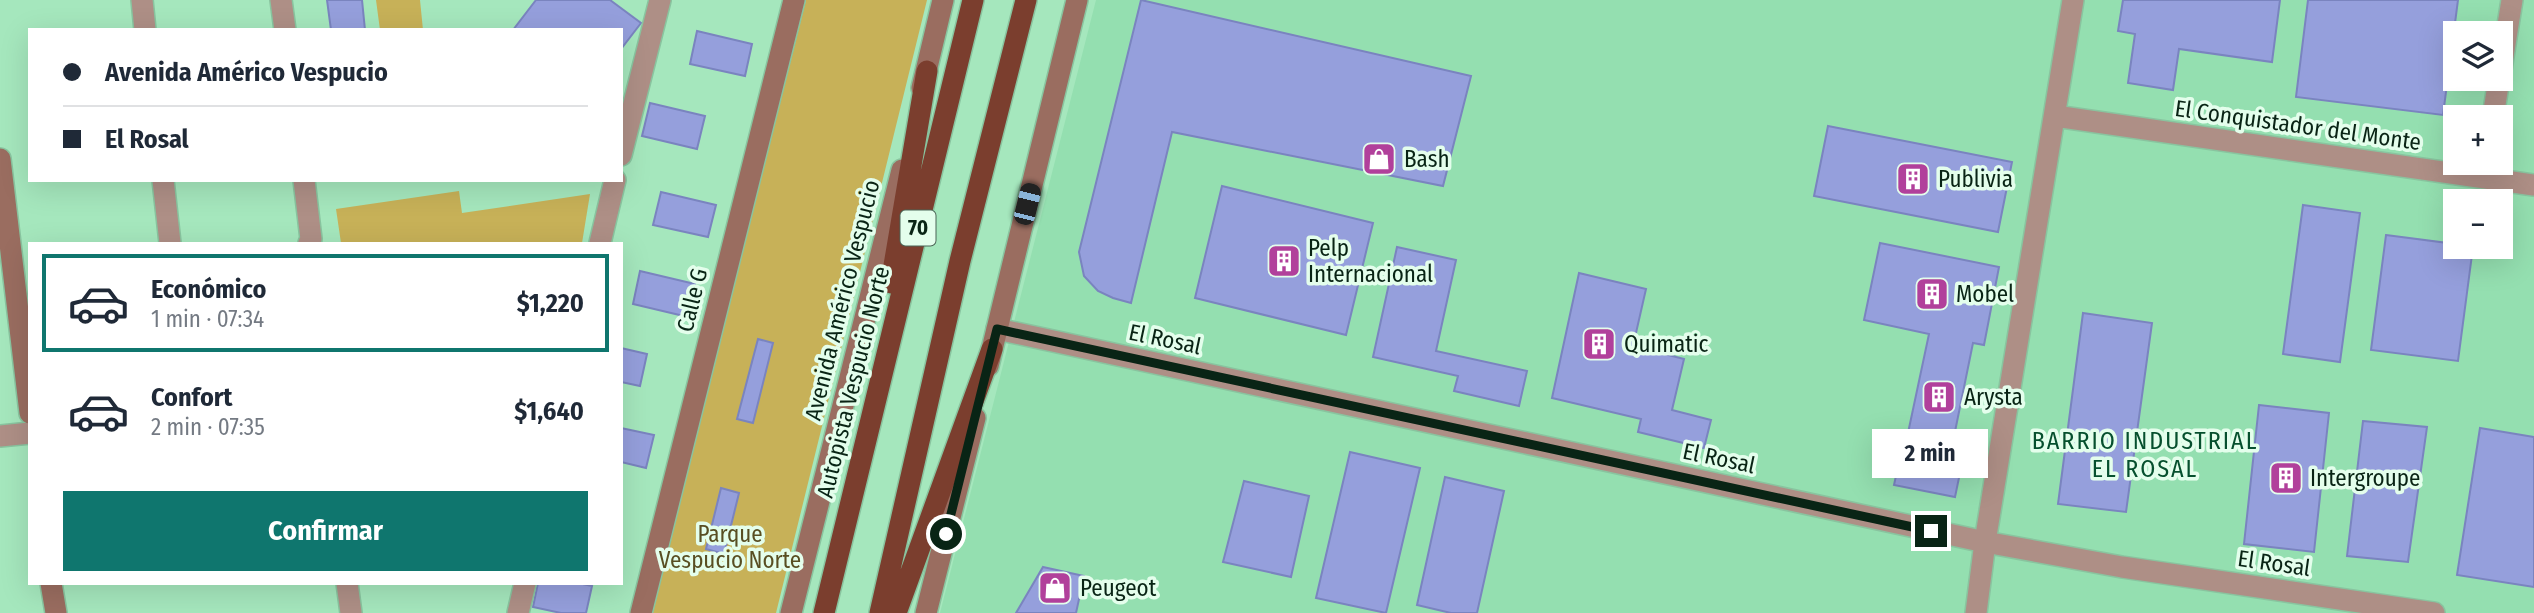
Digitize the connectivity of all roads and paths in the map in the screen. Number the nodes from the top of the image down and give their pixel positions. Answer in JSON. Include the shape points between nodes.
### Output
{"nodes":[{"id":1,"x":142,"y":0,"type":"edge"},
{"id":2,"x":281,"y":0,"type":"edge"},
{"id":3,"x":660,"y":0,"type":"edge"},
{"id":4,"x":794,"y":0,"type":"edge"},
{"id":5,"x":943,"y":0,"type":"edge"},
{"id":6,"x":973,"y":0,"type":"edge"},
{"id":7,"x":1026,"y":0,"type":"edge"},
{"id":8,"x":1077,"y":0,"type":"edge"},
{"id":9,"x":2073,"y":0,"type":"edge"},
{"id":10,"x":2512,"y":0,"type":"edge"},
{"id":11,"x":2509,"y":21,"type":"edge"},
{"id":12,"x":145,"y":28,"type":"edge"},
{"id":13,"x":285,"y":28,"type":"edge"},
{"id":14,"x":927,"y":71,"type":"junction"},
{"id":15,"x":2055,"y":116,"type":"junction"},
{"id":16,"x":623,"y":147,"type":"edge"},
{"id":17,"x":0,"y":159,"type":"edge"},
{"id":18,"x":2443,"y":165,"type":"edge"},
{"id":19,"x":2501,"y":175,"type":"edge"},
{"id":20,"x":163,"y":182,"type":"edge"},
{"id":21,"x":304,"y":182,"type":"edge"},
{"id":22,"x":615,"y":182,"type":"edge"},
{"id":23,"x":2534,"y":185,"type":"edge"},
{"id":24,"x":170,"y":242,"type":"edge"},
{"id":25,"x":310,"y":242,"type":"edge"},
{"id":26,"x":600,"y":242,"type":"edge"},
{"id":27,"x":22,"y":277,"type":"edge"},
{"id":28,"x":995,"y":339,"type":"junction"},
{"id":29,"x":28,"y":377,"type":"edge"},
{"id":30,"x":28,"y":433,"type":"edge"},
{"id":31,"x":0,"y":436,"type":"edge"},
{"id":32,"x":862,"y":455,"type":"junction"},
{"id":33,"x":1985,"y":542,"type":"junction"},
{"id":34,"x":51,"y":585,"type":"edge"},
{"id":35,"x":347,"y":585,"type":"edge"},
{"id":36,"x":525,"y":585,"type":"edge"},
{"id":37,"x":56,"y":613,"type":"edge"},
{"id":38,"x":351,"y":613,"type":"edge"},
{"id":39,"x":518,"y":613,"type":"edge"},
{"id":40,"x":641,"y":613,"type":"edge"},
{"id":41,"x":791,"y":613,"type":"edge"},
{"id":42,"x":824,"y":613,"type":"edge"},
{"id":43,"x":880,"y":613,"type":"edge"},
{"id":44,"x":896,"y":613,"type":"edge"},
{"id":45,"x":926,"y":613,"type":"edge"},
{"id":46,"x":1976,"y":613,"type":"edge"},
{"id":47,"x":2434,"y":613,"type":"edge"}],
"edges":[{"from":1,"to":12,"type":"street"},
{"from":2,"to":13,"type":"street"},
{"from":3,"to":16,"type":"street"},
{"from":4,"to":40,"type":"main road","name":"Calle G"},
{"from":5,"to":14,"type":"main road","name":"Avenida Américo Vespucio"},
{"from":6,"to":32,"type":"highway","name":"Autopista Vespucio Norte","number":"70"},
{"from":7,"to":43,"type":"highway","number":"70","via":[[960,261]]},
{"from":8,"to":28,"type":"main road"},
{"from":9,"to":15,"type":"street"},
{"from":10,"to":11,"type":"street"},
{"from":14,"to":32,"type":"highway"},
{"from":14,"to":41,"type":"main road","name":"Avenida Américo Vespucio"},
{"from":15,"to":18,"type":"street","name":"El Conquistador del Monte"},
{"from":15,"to":33,"type":"street"},
{"from":17,"to":27,"type":"main road"},
{"from":19,"to":23,"type":"street","name":"El Conquistador del Monte"},
{"from":20,"to":24,"type":"street"},
{"from":21,"to":25,"type":"street"},
{"from":22,"to":26,"type":"street"},
{"from":27,"to":29,"type":"main road"},
{"from":28,"to":33,"type":"street","name":"El Rosal"},
{"from":28,"to":44,"type":"highway"},
{"from":28,"to":45,"type":"main road"},
{"from":30,"to":31,"type":"street"},
{"from":32,"to":42,"type":"highway","name":"Autopista Vespucio Norte","number":"70"},
{"from":33,"to":46,"type":"street"},
{"from":33,"to":47,"type":"street","name":"El Rosal"},
{"from":34,"to":37,"type":"main road"},
{"from":35,"to":38,"type":"street"},
{"from":36,"to":39,"type":"street"}]}
